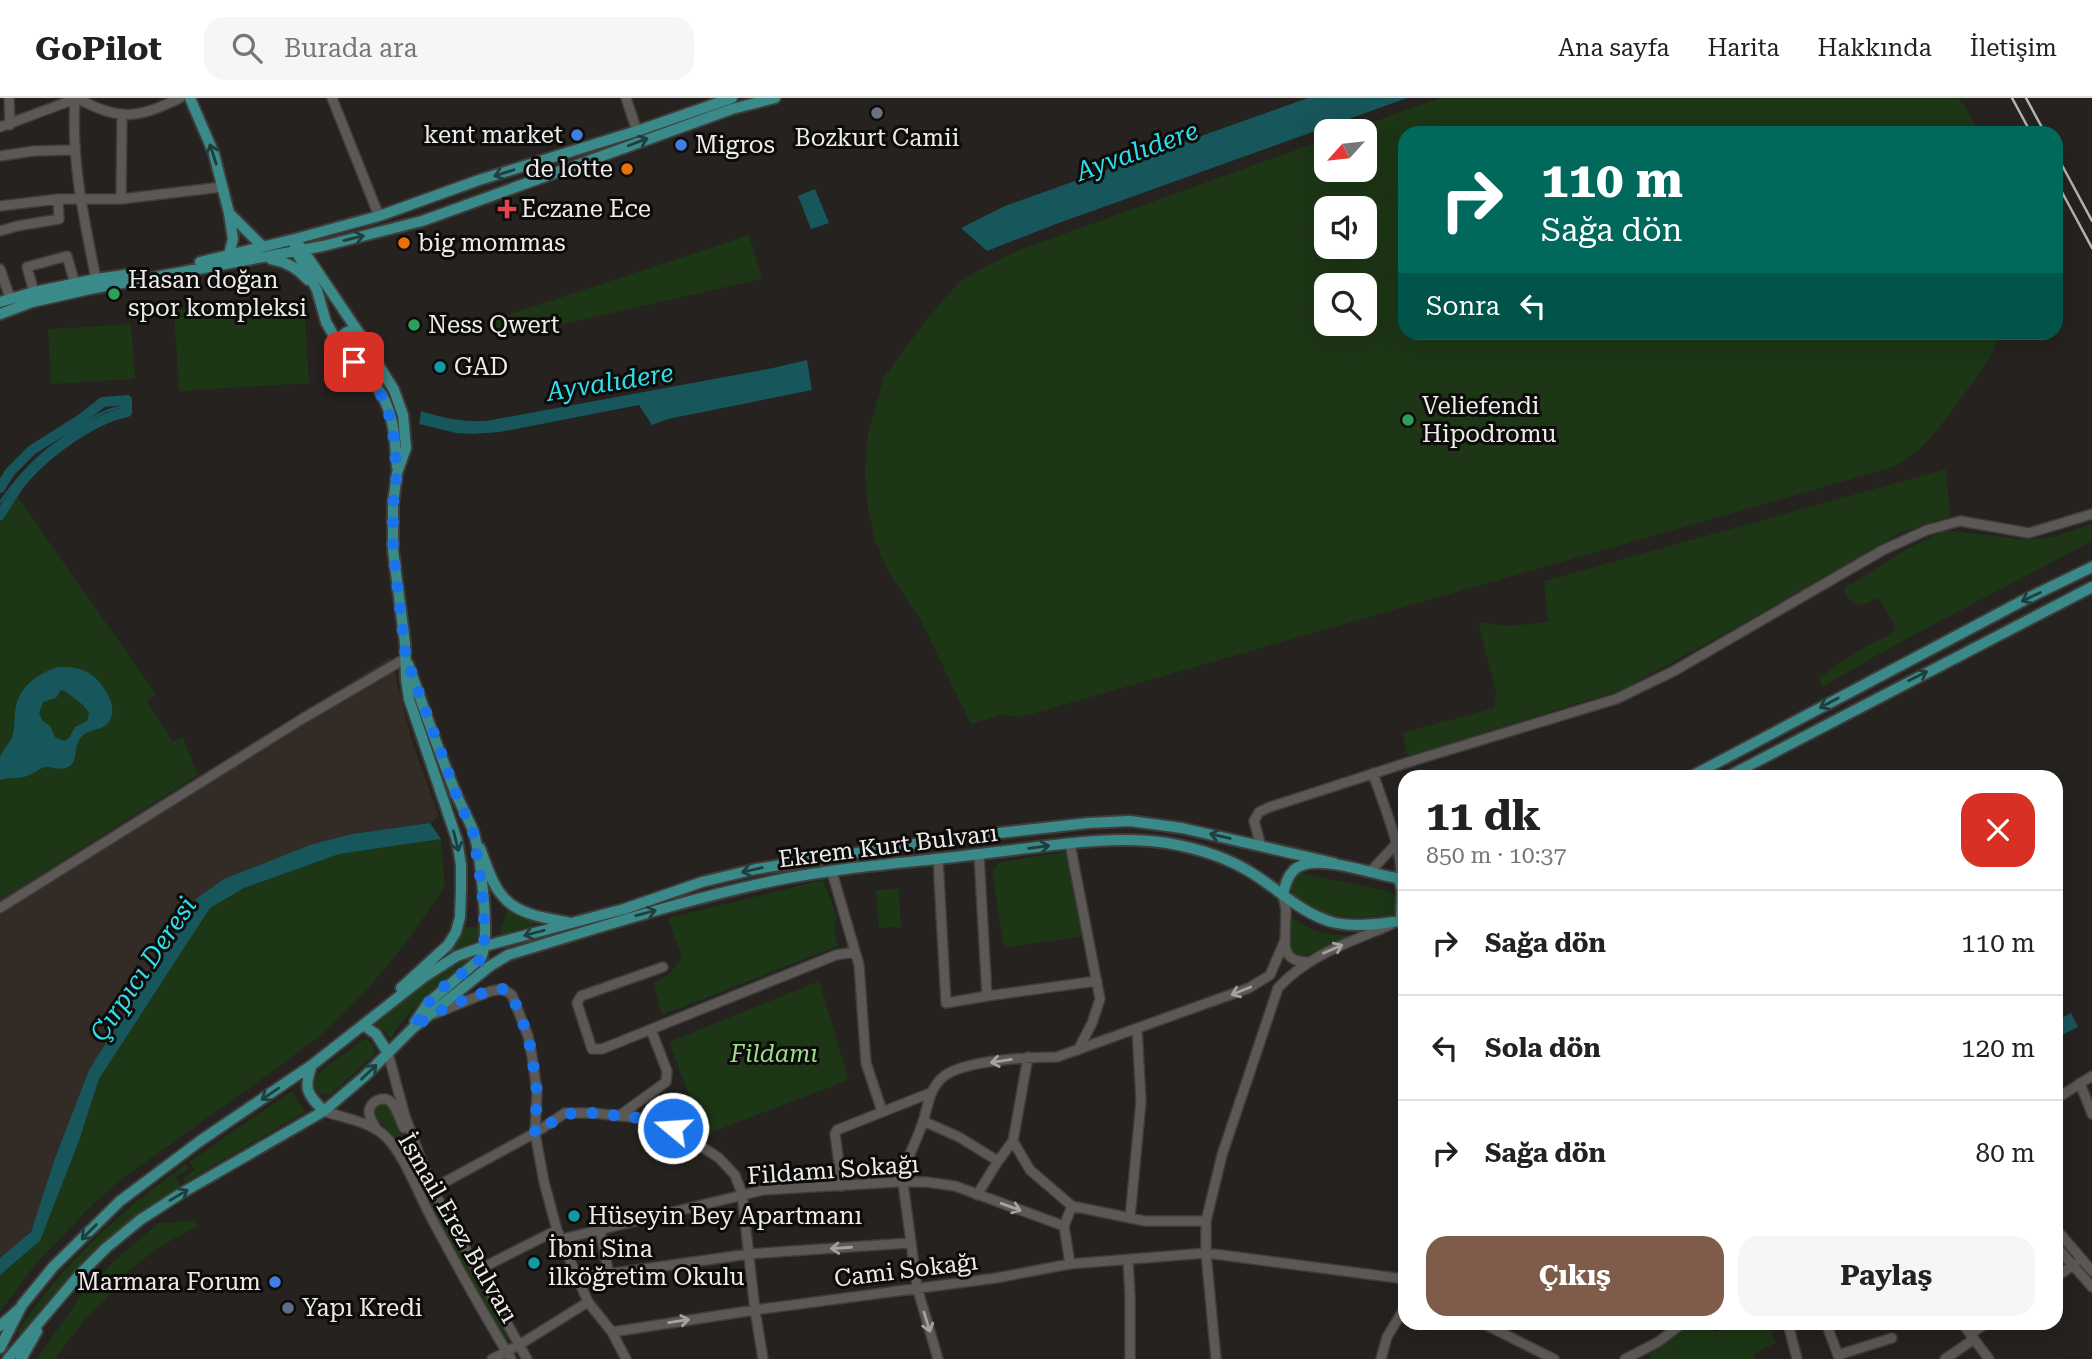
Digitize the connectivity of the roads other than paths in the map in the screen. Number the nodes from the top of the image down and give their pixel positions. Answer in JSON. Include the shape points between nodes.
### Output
{"nodes":[{"id":1,"x":9,"y":98,"type":"edge"},
{"id":2,"x":180,"y":98,"type":"edge"},
{"id":3,"x":190,"y":98,"type":"edge"},
{"id":4,"x":332,"y":98,"type":"edge"},
{"id":5,"x":626,"y":98,"type":"edge"},
{"id":6,"x":732,"y":98,"type":"edge"},
{"id":7,"x":775,"y":98,"type":"edge"},
{"id":8,"x":77,"y":99,"type":"edge"},
{"id":9,"x":122,"y":115,"type":"junction"},
{"id":10,"x":5,"y":126,"type":"edge"},
{"id":11,"x":637,"y":131,"type":"junction"},
{"id":12,"x":74,"y":150,"type":"junction"},
{"id":13,"x":0,"y":156,"type":"edge"},
{"id":14,"x":222,"y":187,"type":"junction"},
{"id":15,"x":58,"y":199,"type":"junction"},
{"id":16,"x":121,"y":199,"type":"junction"},
{"id":17,"x":80,"y":200,"type":"junction"},
{"id":18,"x":0,"y":206,"type":"edge"},
{"id":19,"x":229,"y":214,"type":"junction"},
{"id":20,"x":379,"y":216,"type":"junction"},
{"id":21,"x":0,"y":231,"type":"edge"},
{"id":22,"x":323,"y":246,"type":"junction"},
{"id":23,"x":298,"y":247,"type":"junction"},
{"id":24,"x":263,"y":252,"type":"junction"},
{"id":25,"x":230,"y":255,"type":"junction"},
{"id":26,"x":220,"y":265,"type":"junction"},
{"id":27,"x":0,"y":269,"type":"edge"},
{"id":28,"x":96,"y":279,"type":"junction"},
{"id":29,"x":75,"y":284,"type":"junction"},
{"id":30,"x":320,"y":285,"type":"junction"},
{"id":31,"x":34,"y":292,"type":"junction"},
{"id":32,"x":5,"y":300,"type":"edge"},
{"id":33,"x":0,"y":314,"type":"edge"},
{"id":34,"x":361,"y":337,"type":"junction"},
{"id":35,"x":343,"y":349,"type":"junction"},
{"id":36,"x":397,"y":473,"type":"junction"},
{"id":37,"x":2092,"y":514,"type":"edge"},
{"id":38,"x":2092,"y":567,"type":"edge"},
{"id":39,"x":2092,"y":586,"type":"edge"},
{"id":40,"x":406,"y":658,"type":"junction"},
{"id":41,"x":1703,"y":770,"type":"edge"},
{"id":42,"x":1740,"y":770,"type":"edge"},
{"id":43,"x":1373,"y":773,"type":"junction"},
{"id":44,"x":473,"y":832,"type":"junction"},
{"id":45,"x":1070,"y":844,"type":"junction"},
{"id":46,"x":1396,"y":844,"type":"junction"},
{"id":47,"x":1261,"y":846,"type":"junction"},
{"id":48,"x":1398,"y":853,"type":"edge"},
{"id":49,"x":979,"y":855,"type":"junction"},
{"id":50,"x":937,"y":859,"type":"junction"},
{"id":51,"x":1334,"y":863,"type":"junction"},
{"id":52,"x":832,"y":872,"type":"junction"},
{"id":53,"x":1370,"y":872,"type":"junction"},
{"id":54,"x":1398,"y":878,"type":"edge"},
{"id":55,"x":482,"y":888,"type":"junction"},
{"id":56,"x":461,"y":889,"type":"junction"},
{"id":57,"x":1283,"y":895,"type":"junction"},
{"id":58,"x":0,"y":908,"type":"edge"},
{"id":59,"x":1398,"y":921,"type":"edge"},
{"id":60,"x":1398,"y":922,"type":"edge"},
{"id":61,"x":569,"y":923,"type":"junction"},
{"id":62,"x":1285,"y":940,"type":"junction"},
{"id":63,"x":485,"y":946,"type":"junction"},
{"id":64,"x":855,"y":951,"type":"junction"},
{"id":65,"x":1308,"y":962,"type":"junction"},
{"id":66,"x":663,"y":967,"type":"dead end"},
{"id":67,"x":1270,"y":975,"type":"junction"},
{"id":68,"x":1097,"y":981,"type":"junction"},
{"id":69,"x":1278,"y":988,"type":"junction"},
{"id":70,"x":987,"y":996,"type":"junction"},
{"id":71,"x":383,"y":1009,"type":"junction"},
{"id":72,"x":426,"y":1017,"type":"junction"},
{"id":73,"x":363,"y":1025,"type":"junction"},
{"id":74,"x":413,"y":1028,"type":"junction"},
{"id":75,"x":1136,"y":1029,"type":"junction"},
{"id":76,"x":651,"y":1030,"type":"junction"},
{"id":77,"x":1078,"y":1050,"type":"junction"},
{"id":78,"x":388,"y":1053,"type":"junction"},
{"id":79,"x":1028,"y":1057,"type":"junction"},
{"id":80,"x":312,"y":1065,"type":"junction"},
{"id":81,"x":2092,"y":1076,"type":"edge"},
{"id":82,"x":2080,"y":1083,"type":"junction"},
{"id":83,"x":930,"y":1093,"type":"junction"},
{"id":84,"x":2063,"y":1094,"type":"edge"},
{"id":85,"x":324,"y":1111,"type":"junction"},
{"id":86,"x":882,"y":1111,"type":"junction"},
{"id":87,"x":2092,"y":1114,"type":"edge"},
{"id":88,"x":619,"y":1116,"type":"junction"},
{"id":89,"x":923,"y":1121,"type":"junction"},
{"id":90,"x":378,"y":1131,"type":"junction"},
{"id":91,"x":535,"y":1133,"type":"junction"},
{"id":92,"x":1013,"y":1141,"type":"junction"},
{"id":93,"x":419,"y":1158,"type":"junction"},
{"id":94,"x":998,"y":1161,"type":"junction"},
{"id":95,"x":900,"y":1182,"type":"junction"},
{"id":96,"x":842,"y":1186,"type":"junction"},
{"id":97,"x":432,"y":1189,"type":"junction"},
{"id":98,"x":743,"y":1194,"type":"junction"},
{"id":99,"x":978,"y":1195,"type":"junction"},
{"id":100,"x":1072,"y":1206,"type":"junction"},
{"id":101,"x":1130,"y":1218,"type":"junction"},
{"id":102,"x":1206,"y":1221,"type":"junction"},
{"id":103,"x":1063,"y":1226,"type":"junction"},
{"id":104,"x":600,"y":1229,"type":"junction"},
{"id":105,"x":559,"y":1235,"type":"junction"},
{"id":106,"x":2063,"y":1237,"type":"edge"},
{"id":107,"x":909,"y":1243,"type":"junction"},
{"id":108,"x":1206,"y":1253,"type":"junction"},
{"id":109,"x":750,"y":1254,"type":"junction"},
{"id":110,"x":2063,"y":1254,"type":"edge"},
{"id":111,"x":2080,"y":1258,"type":"junction"},
{"id":112,"x":1128,"y":1259,"type":"junction"},
{"id":113,"x":1070,"y":1264,"type":"junction"},
{"id":114,"x":2073,"y":1266,"type":"junction"},
{"id":115,"x":476,"y":1271,"type":"junction"},
{"id":116,"x":2092,"y":1271,"type":"edge"},
{"id":117,"x":2063,"y":1272,"type":"edge"},
{"id":118,"x":609,"y":1275,"type":"junction"},
{"id":119,"x":579,"y":1278,"type":"junction"},
{"id":120,"x":1398,"y":1278,"type":"edge"},
{"id":121,"x":917,"y":1287,"type":"junction"},
{"id":122,"x":2092,"y":1287,"type":"edge"},
{"id":123,"x":588,"y":1302,"type":"junction"},
{"id":124,"x":54,"y":1303,"type":"junction"},
{"id":125,"x":22,"y":1306,"type":"junction"},
{"id":126,"x":755,"y":1310,"type":"junction"},
{"id":127,"x":1398,"y":1319,"type":"edge"},
{"id":128,"x":0,"y":1326,"type":"edge"},
{"id":129,"x":1496,"y":1330,"type":"edge"},
{"id":130,"x":1674,"y":1330,"type":"edge"},
{"id":131,"x":1791,"y":1330,"type":"edge"},
{"id":132,"x":1828,"y":1330,"type":"edge"},
{"id":133,"x":1967,"y":1330,"type":"edge"},
{"id":134,"x":1979,"y":1330,"type":"edge"},
{"id":135,"x":612,"y":1332,"type":"junction"},
{"id":136,"x":1972,"y":1336,"type":"junction"},
{"id":137,"x":1892,"y":1338,"type":"dead end"},
{"id":138,"x":519,"y":1345,"type":"junction"},
{"id":139,"x":0,"y":1348,"type":"edge"},
{"id":140,"x":509,"y":1355,"type":"edge"},
{"id":141,"x":1838,"y":1357,"type":"edge"},
{"id":142,"x":8,"y":1359,"type":"edge"},
{"id":143,"x":21,"y":1359,"type":"edge"},
{"id":144,"x":492,"y":1359,"type":"edge"},
{"id":145,"x":527,"y":1359,"type":"edge"},
{"id":146,"x":626,"y":1359,"type":"edge"},
{"id":147,"x":763,"y":1359,"type":"edge"},
{"id":148,"x":938,"y":1359,"type":"edge"},
{"id":149,"x":1130,"y":1359,"type":"edge"},
{"id":150,"x":1216,"y":1359,"type":"edge"},
{"id":151,"x":1381,"y":1359,"type":"edge"},
{"id":152,"x":1554,"y":1359,"type":"edge"},
{"id":153,"x":1625,"y":1359,"type":"edge"},
{"id":154,"x":1797,"y":1359,"type":"edge"},
{"id":155,"x":1945,"y":1359,"type":"edge"},
{"id":156,"x":1989,"y":1359,"type":"edge"}],
"edges":[{"from":1,"to":10,"type":"street"},
{"from":2,"to":9,"type":"street","via":[[138,115]]},
{"from":14,"to":3,"type":"main road","one_way":true,"via":[[214,154]]},
{"from":4,"to":20,"type":"street"},
{"from":5,"to":11,"type":"street"},
{"from":6,"to":11,"type":"main road"},
{"from":22,"to":7,"type":"main road","one_way":true,"via":[[422,221],[732,109]]},
{"from":8,"to":9,"type":"street"},
{"from":8,"to":10,"type":"street"},
{"from":8,"to":12,"type":"street"},
{"from":9,"to":16,"type":"street"},
{"from":11,"to":20,"type":"main road","one_way":true},
{"from":12,"to":13,"type":"street"},
{"from":12,"to":17,"type":"street"},
{"from":14,"to":16,"type":"street"},
{"from":14,"to":19,"type":"main road"},
{"from":15,"to":17,"type":"street"},
{"from":15,"to":18,"type":"street"},
{"from":15,"to":21,"type":"street","via":[[59,219]]},
{"from":16,"to":17,"type":"street"},
{"from":17,"to":28,"type":"street"},
{"from":19,"to":24,"type":"main road"},
{"from":19,"to":25,"type":"main road"},
{"from":20,"to":23,"type":"main road"},
{"from":22,"to":23,"type":"main road"},
{"from":22,"to":30,"type":"main road"},
{"from":23,"to":24,"type":"main road"},
{"from":23,"to":30,"type":"main road"},
{"from":24,"to":25,"type":"main road"},
{"from":24,"to":26,"type":"main road"},
{"from":24,"to":30,"type":"main road"},
{"from":25,"to":26,"type":"main road"},
{"from":25,"to":28,"type":"main road"},
{"from":26,"to":33,"type":"main road","via":[[90,289]]},
{"from":27,"to":32,"type":"street"},
{"from":28,"to":29,"type":"main road"},
{"from":29,"to":31,"type":"main road"},
{"from":29,"to":31,"type":"street","via":[[67,256],[27,267]]},
{"from":30,"to":34,"type":"main road"},
{"from":30,"to":35,"type":"main road","via":[[326,321]]},
{"from":31,"to":32,"type":"main road"},
{"from":34,"to":35,"type":"main road","via":[[363,348],[357,354]]},
{"from":34,"to":35,"type":"main road","via":[[347,331],[341,337]]},
{"from":34,"to":36,"type":"main road","via":[[394,390],[403,415],[406,448]]},
{"from":35,"to":36,"type":"main road","via":[[387,406]]},
{"from":36,"to":40,"type":"main road","via":[[393,550]]},
{"from":37,"to":43,"type":"street","via":[[2029,533],[1960,520],[1927,530],[1616,699]]},
{"from":38,"to":41,"type":"main road","one_way":true},
{"from":42,"to":39,"type":"main road","one_way":true},
{"from":40,"to":44,"type":"main road"},
{"from":40,"to":56,"type":"main road","one_way":true,"via":[[410,699],[457,840]]},
{"from":40,"to":58,"type":"street"},
{"from":43,"to":46,"type":"street"},
{"from":43,"to":47,"type":"street","via":[[1259,812],[1254,821]]},
{"from":44,"to":55,"type":"main road"},
{"from":44,"to":61,"type":"main road","via":[[500,894],[528,914]]},
{"from":49,"to":45,"type":"main road","name":"Ekrem Kurt Bulvarı","one_way":true},
{"from":45,"to":57,"type":"main road","name":"Ekrem Kurt Bulvarı","via":[[1131,840],[1204,851],[1232,861]]},
{"from":45,"to":68,"type":"street"},
{"from":46,"to":48,"type":"street"},
{"from":46,"to":53,"type":"street"},
{"from":47,"to":51,"type":"main road","name":"Ekrem Kurt Bulvarı"},
{"from":47,"to":61,"type":"main road","name":"Ekrem Kurt Bulvarı","one_way":true,"via":[[1130,821],[1024,830],[756,869]]},
{"from":49,"to":50,"type":"main road","name":"Ekrem Kurt Bulvarı"},
{"from":49,"to":70,"type":"street"},
{"from":50,"to":52,"type":"main road","name":"Ekrem Kurt Bulvarı"},
{"from":50,"to":70,"type":"street","via":[[946,1003]]},
{"from":51,"to":53,"type":"main road","name":"Ekrem Kurt Bulvarı"},
{"from":51,"to":57,"type":"main road","via":[[1297,868]]},
{"from":52,"to":64,"type":"street"},
{"from":72,"to":52,"type":"main road","name":"Ekrem Kurt Bulvarı","one_way":true,"via":[[509,955],[667,907]]},
{"from":53,"to":54,"type":"main road","name":"Ekrem Kurt Bulvarı"},
{"from":55,"to":56,"type":"main road","via":[[468,894]]},
{"from":55,"to":63,"type":"main road"},
{"from":56,"to":71,"type":"main road","via":[[458,925],[448,945]]},
{"from":57,"to":59,"type":"main road","name":"Ekrem Kurt Bulvarı","via":[[1333,922]]},
{"from":57,"to":62,"type":"street"},
{"from":65,"to":60,"type":"street","one_way":true},
{"from":61,"to":63,"type":"main road","name":"Ekrem Kurt Bulvarı","one_way":true},
{"from":62,"to":65,"type":"street","via":[[1290,958]]},
{"from":62,"to":67,"type":"street"},
{"from":63,"to":71,"type":"main road","name":"Ekrem Kurt Bulvarı","via":[[457,956]]},
{"from":63,"to":74,"type":"main road","via":[[478,962],[442,988]]},
{"from":64,"to":76,"type":"street"},
{"from":64,"to":86,"type":"street","via":[[866,1063]]},
{"from":65,"to":69,"type":"street"},
{"from":66,"to":76,"type":"street","via":[[581,996],[577,1003],[592,1049]]},
{"from":67,"to":69,"type":"street"},
{"from":67,"to":75,"type":"street","one_way":true,"via":[[1249,988]]},
{"from":68,"to":70,"type":"street"},
{"from":68,"to":77,"type":"street","via":[[1100,999]]},
{"from":69,"to":102,"type":"street","via":[[1222,1155]]},
{"from":71,"to":73,"type":"main road"},
{"from":72,"to":74,"type":"main road","name":"Ekrem Kurt Bulvarı"},
{"from":72,"to":91,"type":"street","via":[[491,991],[503,989],[512,995],[528,1036],[536,1078]]},
{"from":73,"to":78,"type":"main road","via":[[376,1034]]},
{"from":73,"to":80,"type":"main road"},
{"from":74,"to":78,"type":"main road"},
{"from":75,"to":77,"type":"street"},
{"from":75,"to":101,"type":"street","via":[[1141,1101]]},
{"from":76,"to":88,"type":"street","via":[[667,1071],[666,1082]]},
{"from":77,"to":79,"type":"street","via":[[1057,1057]]},
{"from":85,"to":78,"type":"main road","one_way":true},
{"from":78,"to":93,"type":"street"},
{"from":79,"to":83,"type":"street","one_way":true,"via":[[956,1068]]},
{"from":79,"to":92,"type":"street"},
{"from":80,"to":85,"type":"main road","via":[[306,1085]]},
{"from":80,"to":125,"type":"main road","one_way":true,"via":[[121,1201],[53,1267]]},
{"from":81,"to":82,"type":"street"},
{"from":82,"to":84,"type":"street"},
{"from":82,"to":87,"type":"street"},
{"from":83,"to":86,"type":"street"},
{"from":83,"to":89,"type":"street"},
{"from":85,"to":90,"type":"street","name":"İsmail Erez Bulvarı"},
{"from":124,"to":85,"type":"main road","one_way":true,"via":[[140,1220]]},
{"from":86,"to":96,"type":"street","via":[[837,1130]]},
{"from":88,"to":91,"type":"street","via":[[565,1114]]},
{"from":88,"to":98,"type":"street","via":[[649,1119],[673,1128],[719,1158],[735,1175]]},
{"from":89,"to":94,"type":"street"},
{"from":89,"to":95,"type":"street"},
{"from":90,"to":93,"type":"street","via":[[369,1110],[377,1100],[389,1100]]},
{"from":90,"to":140,"type":"street","name":"İsmail Erez Bulvarı","via":[[395,1147]]},
{"from":91,"to":97,"type":"street"},
{"from":91,"to":105,"type":"street"},
{"from":92,"to":94,"type":"street"},
{"from":92,"to":100,"type":"street","via":[[1030,1170]]},
{"from":93,"to":97,"type":"street","name":"İsmail Erez Bulvarı"},
{"from":94,"to":99,"type":"street"},
{"from":95,"to":96,"type":"street","name":"Fildamı Sokağı"},
{"from":95,"to":99,"type":"street","name":"Fildamı Sokağı","via":[[955,1186]]},
{"from":95,"to":107,"type":"street"},
{"from":96,"to":98,"type":"street","name":"Fildamı Sokağı"},
{"from":97,"to":115,"type":"street","name":"İsmail Erez Bulvarı"},
{"from":98,"to":104,"type":"street","name":"Fildamı Sokağı"},
{"from":98,"to":109,"type":"street"},
{"from":99,"to":103,"type":"street","name":"Fildamı Sokağı","one_way":true},
{"from":100,"to":101,"type":"street"},
{"from":100,"to":103,"type":"street"},
{"from":101,"to":102,"type":"street"},
{"from":102,"to":108,"type":"street"},
{"from":103,"to":113,"type":"street"},
{"from":104,"to":105,"type":"street","name":"Fildamı Sokağı"},
{"from":104,"to":118,"type":"street"},
{"from":105,"to":115,"type":"street","name":"Fildamı Sokağı"},
{"from":105,"to":119,"type":"street"},
{"from":106,"to":111,"type":"street"},
{"from":107,"to":109,"type":"street","one_way":true},
{"from":107,"to":121,"type":"street"},
{"from":108,"to":112,"type":"street","name":"Cami Sokağı"},
{"from":108,"to":120,"type":"street","name":"Cami Sokağı"},
{"from":108,"to":150,"type":"street"},
{"from":109,"to":118,"type":"street"},
{"from":109,"to":126,"type":"street"},
{"from":110,"to":114,"type":"street"},
{"from":111,"to":114,"type":"street"},
{"from":111,"to":116,"type":"street"},
{"from":112,"to":113,"type":"street","name":"Cami Sokağı"},
{"from":112,"to":149,"type":"street"},
{"from":113,"to":121,"type":"street","name":"Cami Sokağı"},
{"from":114,"to":117,"type":"street"},
{"from":114,"to":122,"type":"street"},
{"from":115,"to":138,"type":"street","name":"İsmail Erez Bulvarı"},
{"from":118,"to":119,"type":"street"},
{"from":119,"to":123,"type":"street"},
{"from":121,"to":126,"type":"street","name":"Cami Sokağı"},
{"from":121,"to":148,"type":"street","one_way":true},
{"from":123,"to":135,"type":"street"},
{"from":123,"to":138,"type":"street"},
{"from":124,"to":142,"type":"main road"},
{"from":124,"to":143,"type":"main road"},
{"from":125,"to":128,"type":"main road"},
{"from":125,"to":139,"type":"main road"},
{"from":135,"to":126,"type":"street","name":"Cami Sokağı","one_way":true},
{"from":126,"to":147,"type":"street"},
{"from":127,"to":151,"type":"street"},
{"from":129,"to":152,"type":"street"},
{"from":130,"to":153,"type":"street"},
{"from":131,"to":154,"type":"street"},
{"from":132,"to":141,"type":"street"},
{"from":133,"to":136,"type":"street"},
{"from":134,"to":136,"type":"street"},
{"from":135,"to":146,"type":"street"},
{"from":136,"to":155,"type":"street"},
{"from":136,"to":156,"type":"street"},
{"from":137,"to":141,"type":"street"},
{"from":138,"to":140,"type":"street"},
{"from":138,"to":145,"type":"street","name":"İsmail Erez Bulvarı"},
{"from":140,"to":144,"type":"street"}]}
